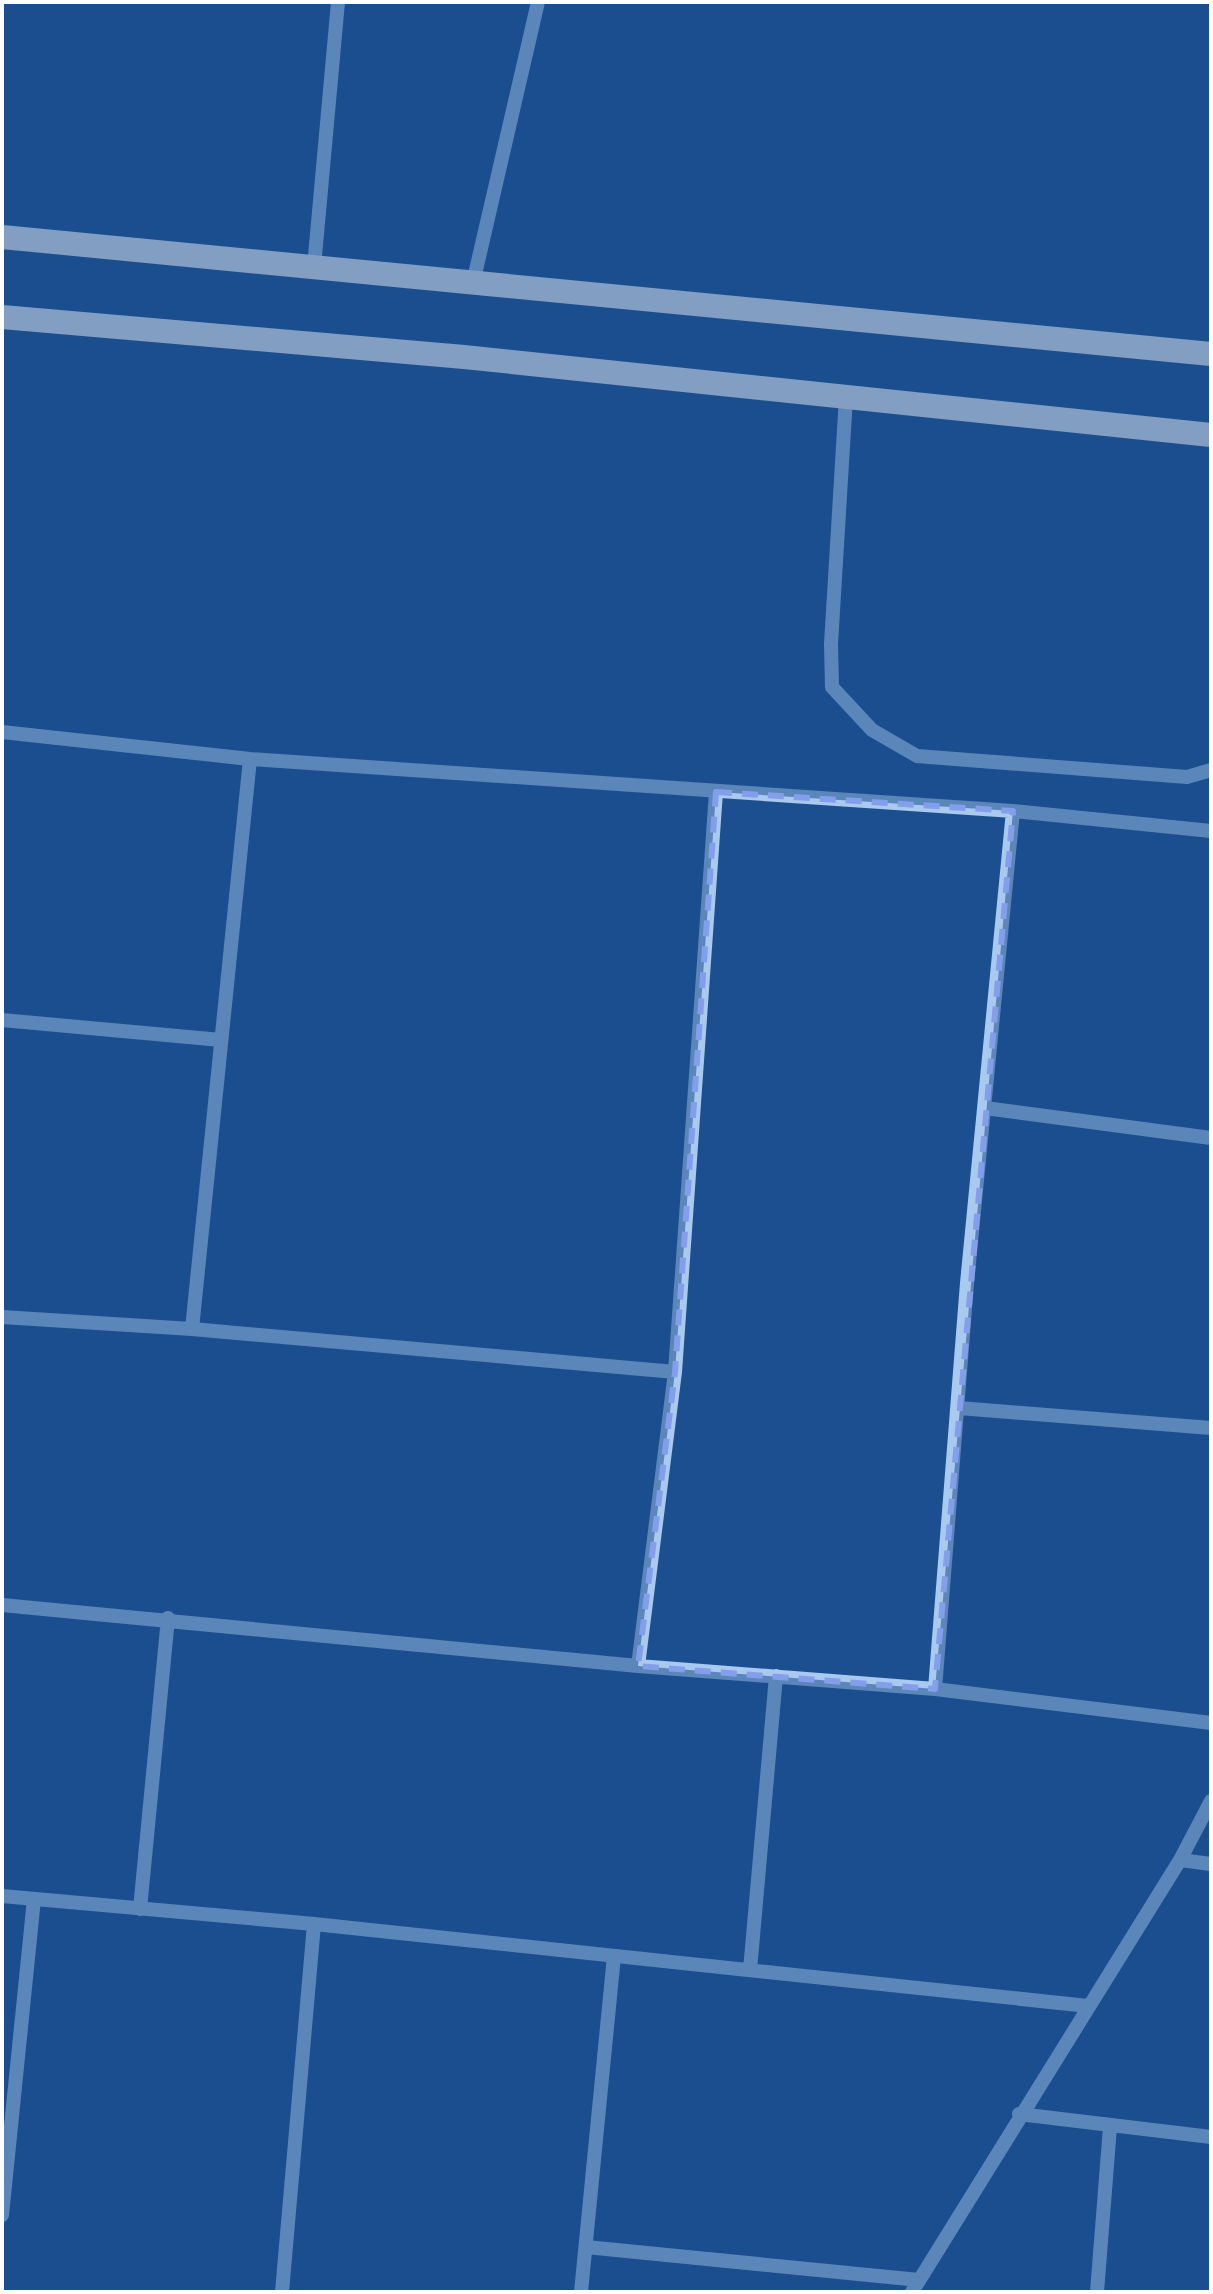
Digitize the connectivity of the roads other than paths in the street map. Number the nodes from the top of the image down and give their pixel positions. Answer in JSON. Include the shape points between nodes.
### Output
{"nodes":[{"id":1,"x":338,"y":2,"type":"edge"},
{"id":2,"x":538,"y":2,"type":"edge"},
{"id":3,"x":2,"y":237,"type":"edge"},
{"id":4,"x":314,"y":267,"type":"junction"},
{"id":5,"x":473,"y":283,"type":"junction"},
{"id":6,"x":2,"y":317,"type":"edge"},
{"id":7,"x":1211,"y":354,"type":"edge"},
{"id":8,"x":846,"y":397,"type":"junction"},
{"id":9,"x":1211,"y":435,"type":"edge"},
{"id":10,"x":2,"y":732,"type":"edge"},
{"id":11,"x":250,"y":759,"type":"junction"},
{"id":12,"x":1211,"y":770,"type":"edge"},
{"id":13,"x":716,"y":792,"type":"junction"},
{"id":14,"x":1013,"y":811,"type":"junction"},
{"id":15,"x":1211,"y":831,"type":"edge"},
{"id":16,"x":2,"y":1020,"type":"edge"},
{"id":17,"x":221,"y":1040,"type":"junction"},
{"id":18,"x":985,"y":1108,"type":"junction"},
{"id":19,"x":1211,"y":1138,"type":"edge"},
{"id":20,"x":2,"y":1317,"type":"edge"},
{"id":21,"x":192,"y":1329,"type":"junction"},
{"id":22,"x":675,"y":1372,"type":"junction"},
{"id":23,"x":959,"y":1408,"type":"junction"},
{"id":24,"x":1211,"y":1428,"type":"edge"},
{"id":25,"x":2,"y":1605,"type":"edge"},
{"id":26,"x":168,"y":1618,"type":"junction"},
{"id":27,"x":638,"y":1666,"type":"junction"},
{"id":28,"x":776,"y":1676,"type":"junction"},
{"id":29,"x":935,"y":1689,"type":"junction"},
{"id":30,"x":1211,"y":1723,"type":"edge"},
{"id":31,"x":1211,"y":1801,"type":"edge"},
{"id":32,"x":1180,"y":1860,"type":"junction"},
{"id":33,"x":1211,"y":1864,"type":"edge"},
{"id":34,"x":2,"y":1896,"type":"edge"},
{"id":35,"x":34,"y":1899,"type":"junction"},
{"id":36,"x":140,"y":1909,"type":"junction"},
{"id":37,"x":314,"y":1924,"type":"junction"},
{"id":38,"x":614,"y":1956,"type":"junction"},
{"id":39,"x":750,"y":1970,"type":"junction"},
{"id":40,"x":1088,"y":2006,"type":"junction"},
{"id":41,"x":1019,"y":2114,"type":"junction"},
{"id":42,"x":1110,"y":2127,"type":"junction"},
{"id":43,"x":1211,"y":2137,"type":"edge"},
{"id":44,"x":5,"y":2166,"type":"edge"},
{"id":45,"x":2,"y":2215,"type":"edge"},
{"id":46,"x":586,"y":2247,"type":"junction"},
{"id":47,"x":915,"y":2286,"type":"edge"},
{"id":48,"x":282,"y":2292,"type":"edge"},
{"id":49,"x":581,"y":2292,"type":"edge"},
{"id":50,"x":1097,"y":2292,"type":"edge"}],
"edges":[{"from":1,"to":4,"type":"street"},
{"from":2,"to":5,"type":"street"},
{"from":3,"to":4,"type":"highway"},
{"from":4,"to":5,"type":"highway"},
{"from":5,"to":7,"type":"highway"},
{"from":6,"to":8,"type":"highway"},
{"from":8,"to":9,"type":"highway"},
{"from":8,"to":12,"type":"street","via":[[832,687],[872,730],[917,756],[1187,777]]},
{"from":10,"to":11,"type":"street"},
{"from":11,"to":13,"type":"street"},
{"from":11,"to":17,"type":"street"},
{"from":13,"to":14,"type":"street"},
{"from":13,"to":22,"type":"street"},
{"from":14,"to":15,"type":"street"},
{"from":14,"to":18,"type":"street"},
{"from":16,"to":17,"type":"street"},
{"from":17,"to":21,"type":"street"},
{"from":18,"to":19,"type":"street"},
{"from":18,"to":23,"type":"street"},
{"from":20,"to":21,"type":"street"},
{"from":21,"to":22,"type":"street"},
{"from":22,"to":27,"type":"street"},
{"from":23,"to":24,"type":"street"},
{"from":23,"to":29,"type":"street"},
{"from":25,"to":26,"type":"street"},
{"from":26,"to":27,"type":"street"},
{"from":26,"to":36,"type":"street"},
{"from":27,"to":28,"type":"street"},
{"from":28,"to":29,"type":"street"},
{"from":28,"to":39,"type":"street"},
{"from":29,"to":30,"type":"street"},
{"from":31,"to":32,"type":"street"},
{"from":32,"to":33,"type":"street"},
{"from":32,"to":40,"type":"street"},
{"from":34,"to":35,"type":"street"},
{"from":35,"to":36,"type":"street"},
{"from":35,"to":44,"type":"street"},
{"from":36,"to":37,"type":"street"},
{"from":37,"to":38,"type":"street"},
{"from":37,"to":48,"type":"street"},
{"from":38,"to":39,"type":"street"},
{"from":38,"to":46,"type":"street"},
{"from":39,"to":40,"type":"street"},
{"from":40,"to":41,"type":"street"},
{"from":41,"to":42,"type":"street"},
{"from":41,"to":47,"type":"street"},
{"from":42,"to":43,"type":"street"},
{"from":42,"to":50,"type":"street"},
{"from":44,"to":45,"type":"street"},
{"from":46,"to":47,"type":"street"},
{"from":46,"to":49,"type":"street"}]}
